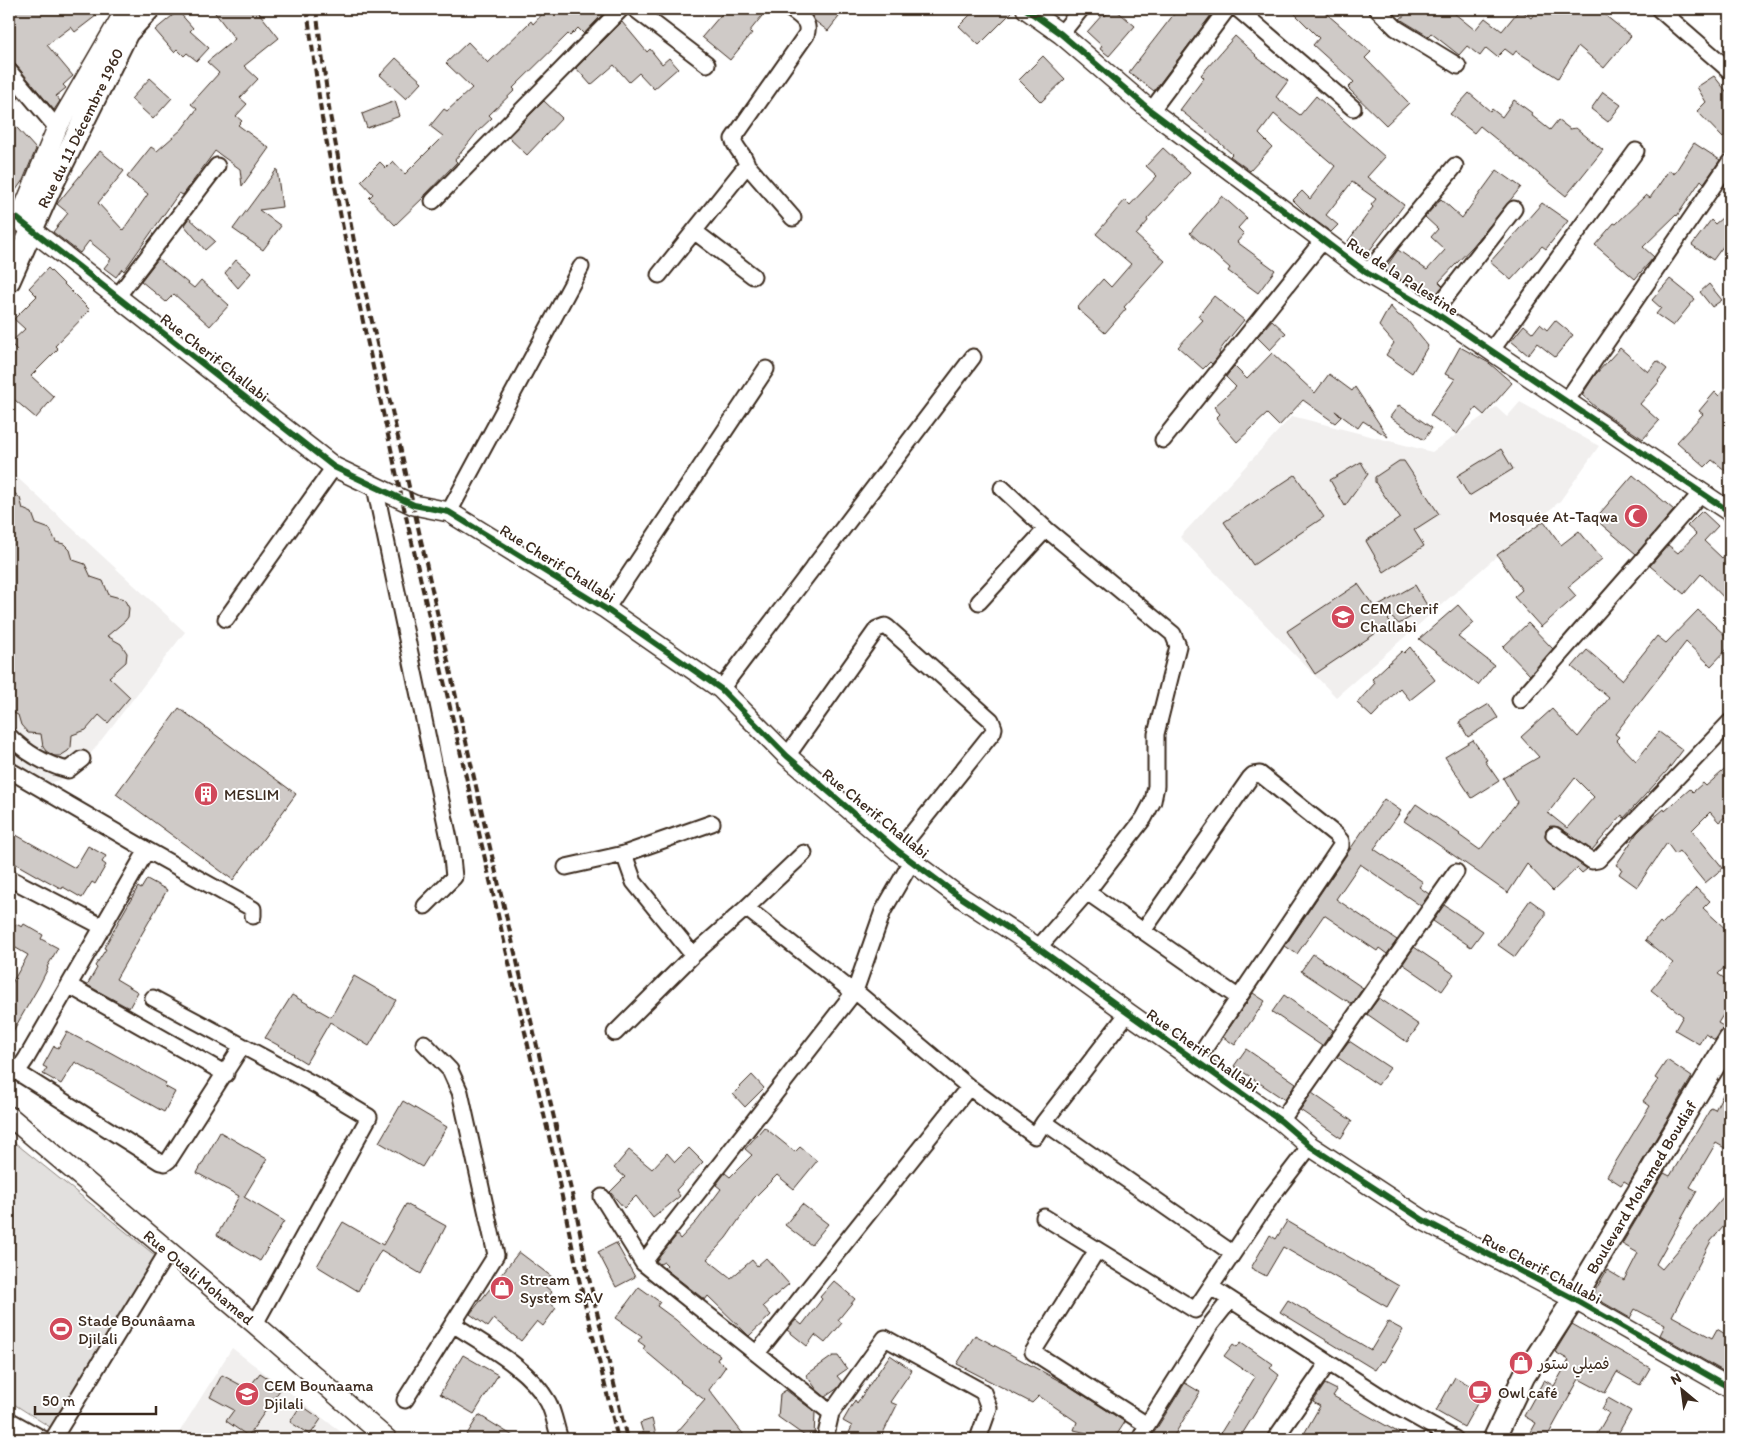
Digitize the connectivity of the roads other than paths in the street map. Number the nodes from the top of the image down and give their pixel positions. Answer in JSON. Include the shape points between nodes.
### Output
{"nodes":[{"id":1,"x":126,"y":9,"type":"edge"},
{"id":2,"x":149,"y":9,"type":"edge"},
{"id":3,"x":621,"y":9,"type":"edge"},
{"id":4,"x":635,"y":9,"type":"edge"},
{"id":5,"x":790,"y":9,"type":"edge"},
{"id":6,"x":1026,"y":9,"type":"edge"},
{"id":7,"x":1081,"y":9,"type":"edge"},
{"id":8,"x":1227,"y":9,"type":"edge"},
{"id":9,"x":1238,"y":9,"type":"edge"},
{"id":10,"x":1376,"y":9,"type":"edge"},
{"id":11,"x":1659,"y":9,"type":"edge"},
{"id":12,"x":1061,"y":34,"type":"junction"},
{"id":13,"x":707,"y":64,"type":"dead end"},
{"id":14,"x":1458,"y":66,"type":"dead end"},
{"id":15,"x":9,"y":70,"type":"edge"},
{"id":16,"x":1730,"y":71,"type":"edge"},
{"id":17,"x":1352,"y":108,"type":"dead end"},
{"id":18,"x":1151,"y":111,"type":"junction"},
{"id":19,"x":57,"y":128,"type":"junction"},
{"id":20,"x":1636,"y":150,"type":"dead end"},
{"id":21,"x":1729,"y":163,"type":"dead end"},
{"id":22,"x":747,"y":165,"type":"junction"},
{"id":23,"x":217,"y":166,"type":"dead end"},
{"id":24,"x":1455,"y":166,"type":"dead end"},
{"id":25,"x":433,"y":201,"type":"dead end"},
{"id":26,"x":1514,"y":209,"type":"dead end"},
{"id":27,"x":793,"y":218,"type":"dead end"},
{"id":28,"x":20,"y":220,"type":"edge"},
{"id":29,"x":694,"y":231,"type":"junction"},
{"id":30,"x":1324,"y":239,"type":"junction"},
{"id":31,"x":581,"y":267,"type":"dead end"},
{"id":32,"x":1368,"y":273,"type":"junction"},
{"id":33,"x":659,"y":275,"type":"dead end"},
{"id":34,"x":752,"y":276,"type":"dead end"},
{"id":35,"x":9,"y":281,"type":"edge"},
{"id":36,"x":117,"y":297,"type":"junction"},
{"id":37,"x":1434,"y":312,"type":"junction"},
{"id":38,"x":1491,"y":351,"type":"junction"},
{"id":39,"x":973,"y":357,"type":"dead end"},
{"id":40,"x":766,"y":369,"type":"dead end"},
{"id":41,"x":1567,"y":400,"type":"junction"},
{"id":42,"x":1163,"y":440,"type":"dead end"},
{"id":43,"x":334,"y":467,"type":"junction"},
{"id":44,"x":375,"y":487,"type":"junction"},
{"id":45,"x":1002,"y":488,"type":"dead end"},
{"id":46,"x":1702,"y":492,"type":"junction"},
{"id":47,"x":449,"y":512,"type":"junction"},
{"id":48,"x":1730,"y":512,"type":"edge"},
{"id":49,"x":1046,"y":529,"type":"junction"},
{"id":50,"x":979,"y":602,"type":"dead end"},
{"id":51,"x":606,"y":608,"type":"junction"},
{"id":52,"x":226,"y":620,"type":"dead end"},
{"id":53,"x":721,"y":688,"type":"junction"},
{"id":54,"x":1520,"y":700,"type":"dead end"},
{"id":55,"x":1730,"y":722,"type":"edge"},
{"id":56,"x":9,"y":736,"type":"edge"},
{"id":57,"x":787,"y":756,"type":"junction"},
{"id":58,"x":82,"y":759,"type":"dead end"},
{"id":59,"x":9,"y":770,"type":"edge"},
{"id":60,"x":712,"y":822,"type":"dead end"},
{"id":61,"x":1554,"y":835,"type":"dead end"},
{"id":62,"x":147,"y":850,"type":"junction"},
{"id":63,"x":804,"y":852,"type":"dead end"},
{"id":64,"x":624,"y":854,"type":"junction"},
{"id":65,"x":905,"y":856,"type":"junction"},
{"id":66,"x":566,"y":867,"type":"dead end"},
{"id":67,"x":1456,"y":872,"type":"dead end"},
{"id":68,"x":9,"y":878,"type":"edge"},
{"id":69,"x":1087,"y":892,"type":"junction"},
{"id":70,"x":425,"y":906,"type":"dead end"},
{"id":71,"x":746,"y":908,"type":"junction"},
{"id":72,"x":253,"y":916,"type":"dead end"},
{"id":73,"x":103,"y":927,"type":"junction"},
{"id":74,"x":1143,"y":930,"type":"junction"},
{"id":75,"x":1038,"y":948,"type":"junction"},
{"id":76,"x":694,"y":955,"type":"junction"},
{"id":77,"x":70,"y":986,"type":"junction"},
{"id":78,"x":855,"y":991,"type":"junction"},
{"id":79,"x":153,"y":998,"type":"dead end"},
{"id":80,"x":1239,"y":998,"type":"junction"},
{"id":81,"x":1128,"y":1013,"type":"junction"},
{"id":82,"x":615,"y":1033,"type":"dead end"},
{"id":83,"x":1730,"y":1039,"type":"edge"},
{"id":84,"x":424,"y":1043,"type":"dead end"},
{"id":85,"x":242,"y":1046,"type":"junction"},
{"id":86,"x":1196,"y":1061,"type":"junction"},
{"id":87,"x":13,"y":1070,"type":"edge"},
{"id":88,"x":226,"y":1074,"type":"junction"},
{"id":89,"x":969,"y":1087,"type":"junction"},
{"id":90,"x":9,"y":1116,"type":"edge"},
{"id":91,"x":1281,"y":1121,"type":"junction"},
{"id":92,"x":1044,"y":1122,"type":"junction"},
{"id":93,"x":1310,"y":1146,"type":"junction"},
{"id":94,"x":602,"y":1197,"type":"dead end"},
{"id":95,"x":1044,"y":1217,"type":"dead end"},
{"id":96,"x":1097,"y":1250,"type":"junction"},
{"id":97,"x":168,"y":1251,"type":"junction"},
{"id":98,"x":1232,"y":1253,"type":"junction"},
{"id":99,"x":643,"y":1263,"type":"junction"},
{"id":100,"x":1210,"y":1287,"type":"junction"},
{"id":101,"x":1230,"y":1300,"type":"junction"},
{"id":102,"x":1574,"y":1300,"type":"junction"},
{"id":103,"x":255,"y":1324,"type":"junction"},
{"id":104,"x":453,"y":1324,"type":"junction"},
{"id":105,"x":757,"y":1353,"type":"junction"},
{"id":106,"x":1328,"y":1363,"type":"junction"},
{"id":107,"x":1730,"y":1388,"type":"edge"},
{"id":108,"x":405,"y":1400,"type":"dead end"},
{"id":109,"x":831,"y":1413,"type":"junction"},
{"id":110,"x":11,"y":1425,"type":"edge"},
{"id":111,"x":1147,"y":1425,"type":"junction"},
{"id":112,"x":42,"y":1439,"type":"edge"},
{"id":113,"x":53,"y":1439,"type":"edge"},
{"id":114,"x":387,"y":1439,"type":"edge"},
{"id":115,"x":560,"y":1439,"type":"edge"},
{"id":116,"x":825,"y":1439,"type":"edge"},
{"id":117,"x":978,"y":1439,"type":"edge"},
{"id":118,"x":1140,"y":1439,"type":"edge"},
{"id":119,"x":1275,"y":1439,"type":"edge"},
{"id":120,"x":1455,"y":1439,"type":"edge"},
{"id":121,"x":1494,"y":1439,"type":"edge"}],
"edges":[{"from":1,"to":19,"type":"street"},
{"from":2,"to":28,"type":"main road","name":"Rue du 11 Décembre 1960","via":[[128,33],[49,190]]},
{"from":3,"to":25,"type":"street"},
{"from":4,"to":13,"type":"street"},
{"from":5,"to":22,"type":"street","via":[[806,22],[808,29],[733,139]]},
{"from":6,"to":12,"type":"street","name":"Rue de la Palestine"},
{"from":7,"to":12,"type":"street"},
{"from":8,"to":18,"type":"street"},
{"from":9,"to":17,"type":"street"},
{"from":10,"to":14,"type":"street","via":[[1396,28]]},
{"from":11,"to":16,"type":"street"},
{"from":12,"to":18,"type":"street","name":"Rue de la Palestine"},
{"from":15,"to":19,"type":"street"},
{"from":18,"to":30,"type":"street","name":"Rue de la Palestine"},
{"from":19,"to":28,"type":"street"},
{"from":20,"to":38,"type":"street"},
{"from":21,"to":41,"type":"street"},
{"from":22,"to":27,"type":"street"},
{"from":22,"to":29,"type":"street"},
{"from":23,"to":36,"type":"street"},
{"from":24,"to":32,"type":"street"},
{"from":26,"to":37,"type":"street"},
{"from":28,"to":35,"type":"main road","name":"Rue du 11 Décembre 1960"},
{"from":28,"to":36,"type":"street","name":"Rue Cherif Challabi"},
{"from":29,"to":33,"type":"street"},
{"from":29,"to":34,"type":"street"},
{"from":30,"to":32,"type":"street","name":"Rue de la Palestine"},
{"from":30,"to":42,"type":"street"},
{"from":31,"to":47,"type":"street"},
{"from":32,"to":37,"type":"street","name":"Rue de la Palestine"},
{"from":36,"to":43,"type":"street","name":"Rue Cherif Challabi"},
{"from":37,"to":38,"type":"street","name":"Rue de la Palestine"},
{"from":38,"to":41,"type":"street","name":"Rue de la Palestine"},
{"from":39,"to":53,"type":"street"},
{"from":40,"to":51,"type":"street"},
{"from":41,"to":46,"type":"street","name":"Rue de la Palestine"},
{"from":43,"to":44,"type":"street","name":"Rue Cherif Challabi"},
{"from":43,"to":52,"type":"street"},
{"from":44,"to":47,"type":"street","name":"Rue Cherif Challabi","via":[[414,505]]},
{"from":44,"to":70,"type":"street","via":[[451,848],[454,877]]},
{"from":45,"to":49,"type":"street"},
{"from":46,"to":48,"type":"street","name":"Rue de la Palestine"},
{"from":46,"to":54,"type":"street"},
{"from":47,"to":51,"type":"street","name":"Rue Cherif Challabi"},
{"from":49,"to":50,"type":"street"},
{"from":49,"to":69,"type":"street","via":[[1173,634],[1178,646],[1156,734],[1153,801],[1144,818]]},
{"from":51,"to":53,"type":"street","name":"Rue Cherif Challabi"},
{"from":53,"to":57,"type":"street","name":"Rue Cherif Challabi"},
{"from":55,"to":61,"type":"street","via":[[1598,860],[1592,861]]},
{"from":56,"to":58,"type":"street","via":[[25,751],[50,766],[68,770]]},
{"from":57,"to":65,"type":"street","name":"Rue Cherif Challabi"},
{"from":57,"to":65,"type":"street","via":[[878,629],[888,628],[990,720],[994,728]]},
{"from":59,"to":62,"type":"street"},
{"from":60,"to":64,"type":"street"},
{"from":62,"to":72,"type":"street","via":[[253,909]]},
{"from":62,"to":73,"type":"street"},
{"from":63,"to":71,"type":"street"},
{"from":64,"to":66,"type":"street"},
{"from":64,"to":76,"type":"street","via":[[634,882]]},
{"from":65,"to":75,"type":"street","name":"Rue Cherif Challabi"},
{"from":65,"to":78,"type":"street"},
{"from":67,"to":91,"type":"street"},
{"from":68,"to":73,"type":"street"},
{"from":69,"to":74,"type":"street"},
{"from":69,"to":75,"type":"street"},
{"from":71,"to":76,"type":"street"},
{"from":71,"to":78,"type":"street"},
{"from":73,"to":77,"type":"street"},
{"from":74,"to":80,"type":"street"},
{"from":74,"to":80,"type":"street","via":[[1250,778],[1260,774],[1336,835],[1341,846]]},
{"from":75,"to":81,"type":"street","name":"Rue Cherif Challabi"},
{"from":76,"to":82,"type":"street"},
{"from":77,"to":87,"type":"street"},
{"from":77,"to":88,"type":"street"},
{"from":78,"to":89,"type":"street"},
{"from":78,"to":99,"type":"street"},
{"from":79,"to":85,"type":"street"},
{"from":80,"to":86,"type":"street"},
{"from":81,"to":86,"type":"street","name":"Rue Cherif Challabi"},
{"from":81,"to":92,"type":"street"},
{"from":83,"to":102,"type":"main road","name":"Boulevard Mohamed Boudiaf"},
{"from":84,"to":104,"type":"street","via":[[450,1070],[460,1092],[496,1255]]},
{"from":85,"to":88,"type":"street"},
{"from":85,"to":103,"type":"street","via":[[369,1117]]},
{"from":86,"to":91,"type":"street","name":"Rue Cherif Challabi"},
{"from":87,"to":88,"type":"street","via":[[165,1163]]},
{"from":89,"to":92,"type":"street","via":[[1035,1136]]},
{"from":89,"to":105,"type":"street"},
{"from":90,"to":97,"type":"street","name":"Rue Ouali Mohamed"},
{"from":91,"to":93,"type":"street","name":"Rue Cherif Challabi"},
{"from":92,"to":98,"type":"street"},
{"from":93,"to":98,"type":"street"},
{"from":93,"to":102,"type":"street","name":"Rue Cherif Challabi","via":[[1422,1220]]},
{"from":94,"to":99,"type":"street"},
{"from":95,"to":96,"type":"street"},
{"from":96,"to":100,"type":"street","via":[[1195,1310]]},
{"from":96,"to":111,"type":"street","via":[[1033,1352]]},
{"from":97,"to":103,"type":"street","name":"Rue Ouali Mohamed"},
{"from":97,"to":113,"type":"street"},
{"from":98,"to":100,"type":"street"},
{"from":99,"to":105,"type":"street"},
{"from":100,"to":101,"type":"street"},
{"from":101,"to":106,"type":"street"},
{"from":101,"to":111,"type":"street","via":[[1211,1324]]},
{"from":102,"to":107,"type":"street","name":"Rue Cherif Challabi"},
{"from":102,"to":121,"type":"main road","name":"Boulevard Mohamed Boudiaf","via":[[1524,1376]]},
{"from":103,"to":114,"type":"street","name":"Rue Ouali Mohamed"},
{"from":104,"to":108,"type":"street"},
{"from":104,"to":115,"type":"street","via":[[533,1382],[549,1403]]},
{"from":105,"to":109,"type":"street"},
{"from":106,"to":119,"type":"street"},
{"from":106,"to":120,"type":"street"},
{"from":109,"to":116,"type":"street"},
{"from":109,"to":117,"type":"street","via":[[885,1338],[983,1392],[990,1408]]},
{"from":110,"to":112,"type":"street"},
{"from":111,"to":118,"type":"street"}]}
